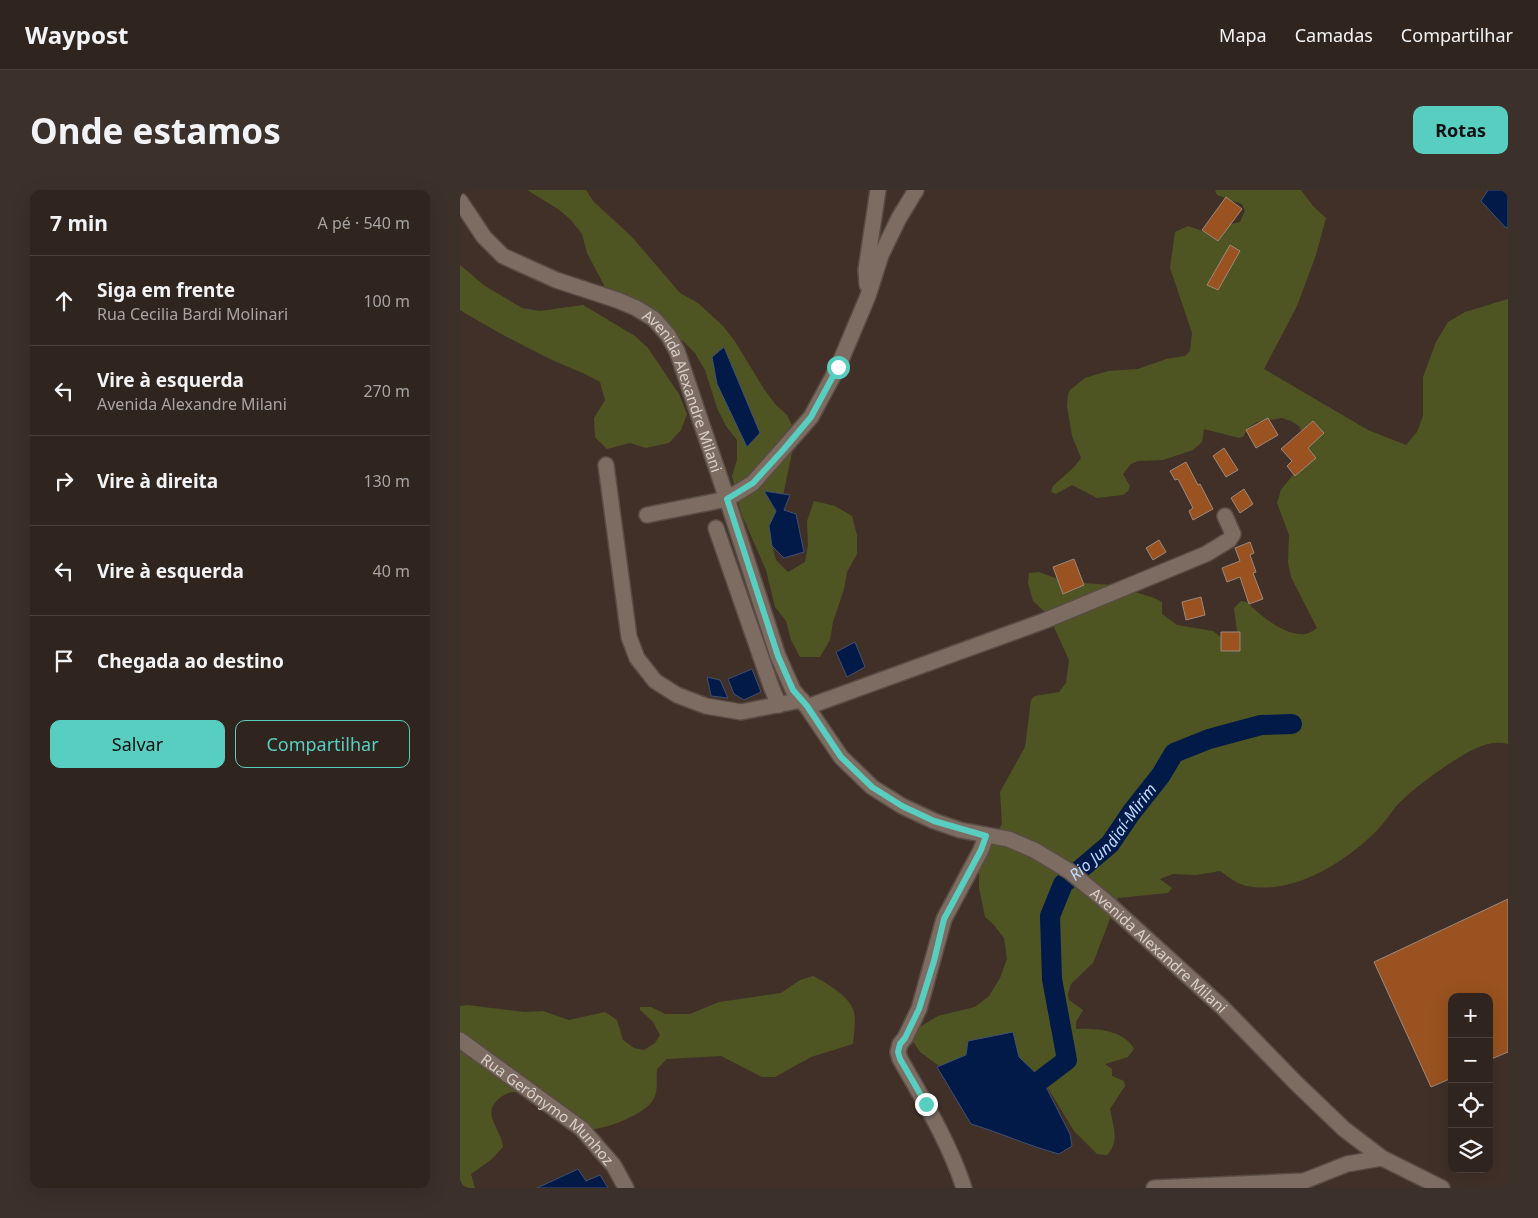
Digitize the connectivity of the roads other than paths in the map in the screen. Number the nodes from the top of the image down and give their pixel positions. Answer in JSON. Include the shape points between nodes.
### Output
{"nodes":[{"id":1,"x":878,"y":190,"type":"edge"},
{"id":2,"x":916,"y":190,"type":"edge"},
{"id":3,"x":460,"y":201,"type":"edge"},
{"id":4,"x":868,"y":296,"type":"junction"},
{"id":5,"x":606,"y":465,"type":"dead end"},
{"id":6,"x":727,"y":499,"type":"junction"},
{"id":7,"x":647,"y":515,"type":"dead end"},
{"id":8,"x":1224,"y":516,"type":"dead end"},
{"id":9,"x":716,"y":528,"type":"dead end"},
{"id":10,"x":805,"y":704,"type":"junction"},
{"id":11,"x":779,"y":705,"type":"junction"},
{"id":12,"x":986,"y":836,"type":"junction"},
{"id":13,"x":460,"y":1040,"type":"edge"},
{"id":14,"x":1382,"y":1158,"type":"junction"},
{"id":15,"x":626,"y":1188,"type":"edge"},
{"id":16,"x":964,"y":1188,"type":"edge"},
{"id":17,"x":1154,"y":1188,"type":"edge"},
{"id":18,"x":1442,"y":1188,"type":"edge"}],
"edges":[{"from":1,"to":4,"type":"street","via":[[866,270]]},
{"from":2,"to":4,"type":"street","via":[[881,255]]},
{"from":3,"to":6,"type":"street","name":"Avenida Alexandre Milani","via":[[484,237],[503,256],[556,280],[617,300],[654,319],[677,351]]},
{"from":4,"to":6,"type":"street","via":[[838,367],[811,417],[753,483]]},
{"from":5,"to":11,"type":"street","via":[[629,637],[638,658],[655,681],[677,695],[706,706],[741,712]]},
{"from":6,"to":7,"type":"street"},
{"from":6,"to":10,"type":"street","name":"Avenida Alexandre Milani","via":[[778,656],[793,690]]},
{"from":8,"to":10,"type":"street","via":[[1233,534],[1206,554],[1044,621]]},
{"from":9,"to":11,"type":"street"},
{"from":10,"to":11,"type":"street"},
{"from":10,"to":12,"type":"street","name":"Avenida Alexandre Milani","via":[[841,757],[872,787],[934,821]]},
{"from":12,"to":14,"type":"street","name":"Avenida Alexandre Milani","via":[[1034,850],[1069,871],[1104,899],[1222,1008],[1344,1129]]},
{"from":12,"to":16,"type":"street","via":[[944,919],[919,1009],[898,1052],[955,1161]]},
{"from":13,"to":15,"type":"street","name":"Rua Gerônymo Munhoz","via":[[582,1130],[614,1166]]},
{"from":14,"to":17,"type":"street","via":[[1347,1164],[1304,1181]]},
{"from":14,"to":18,"type":"street","name":"Avenida Alexandre Milani"}]}
